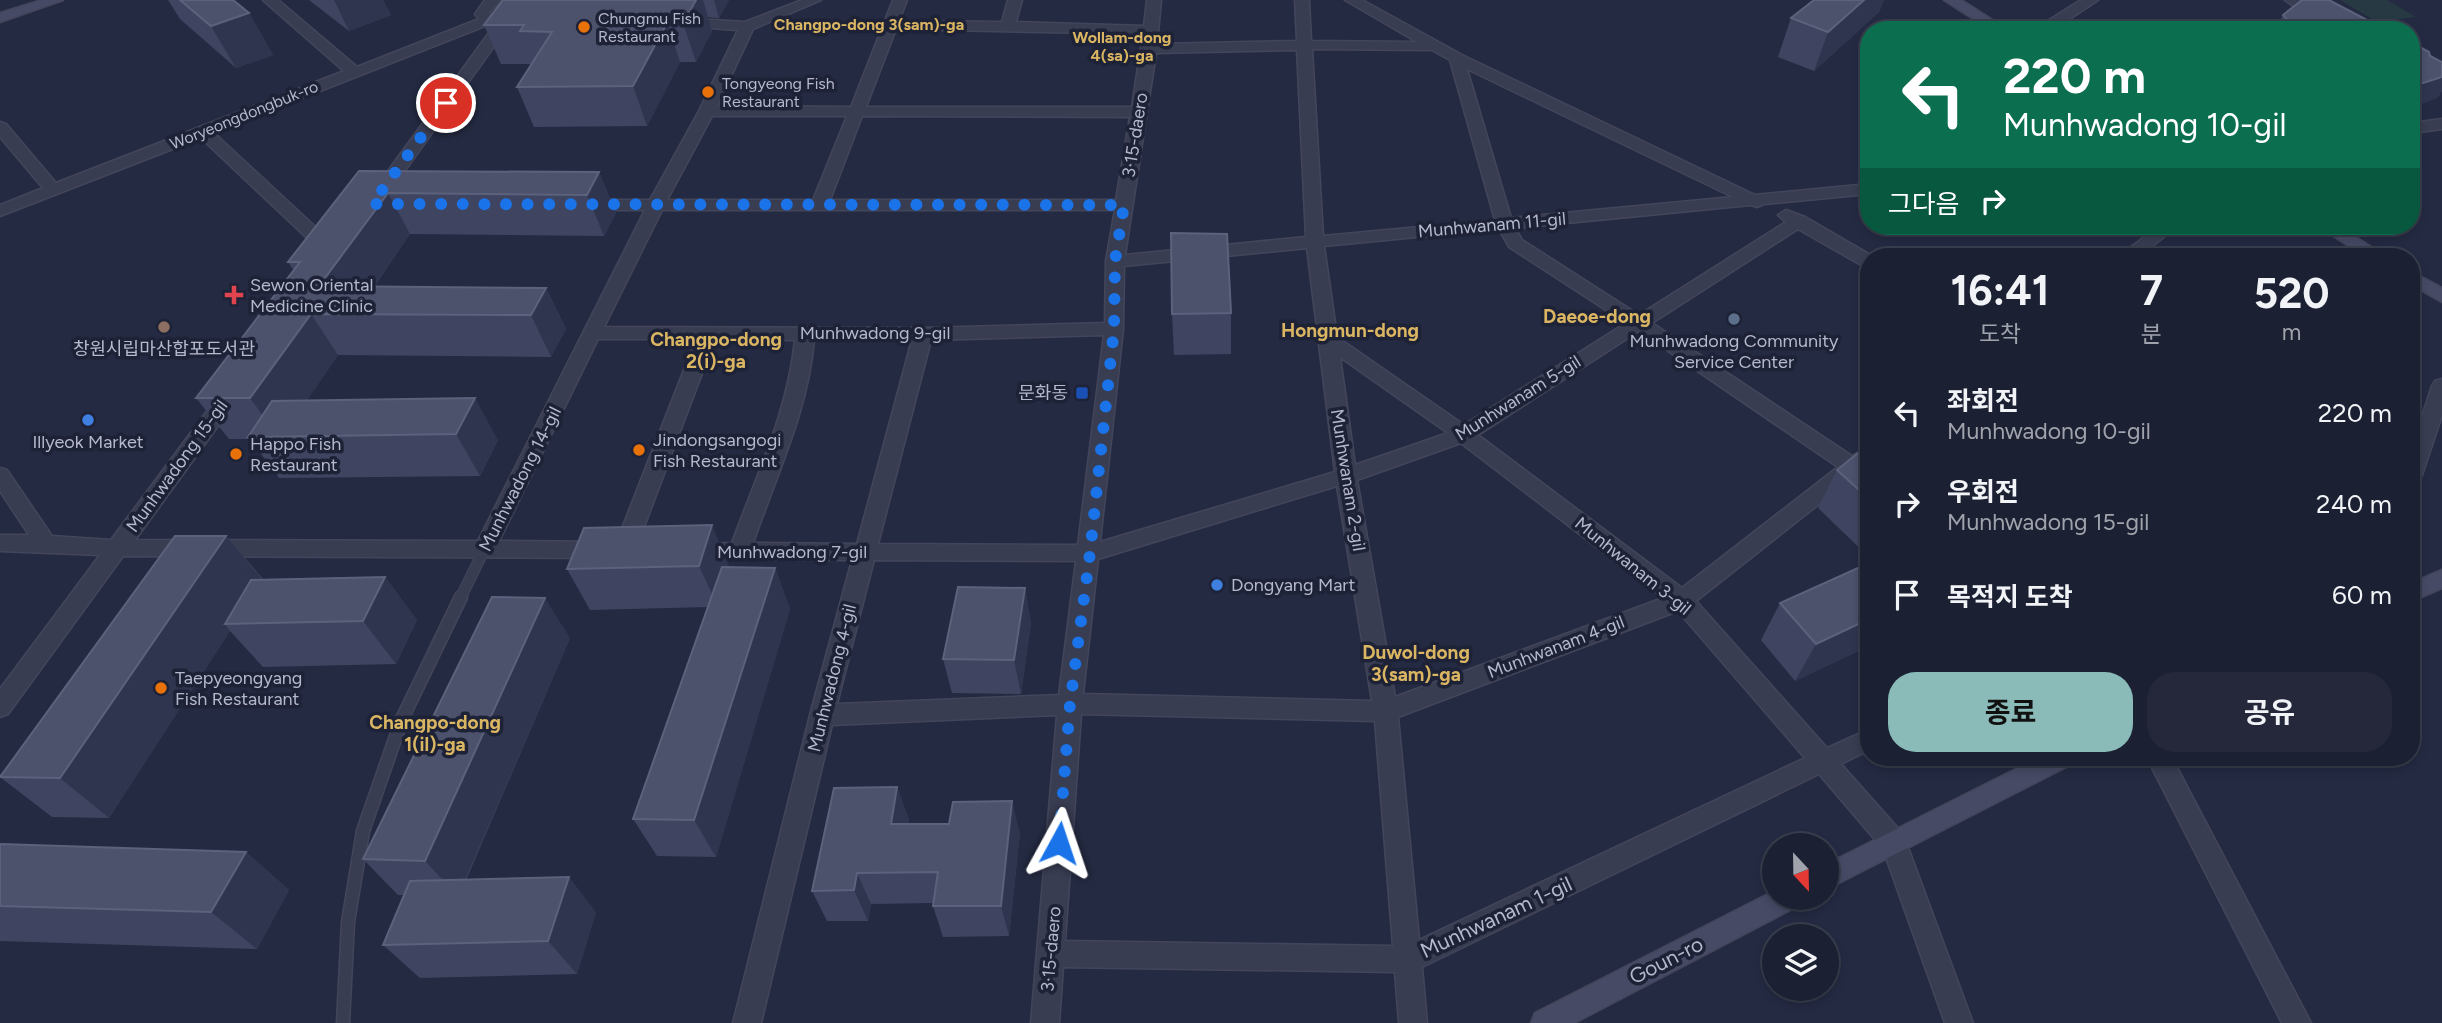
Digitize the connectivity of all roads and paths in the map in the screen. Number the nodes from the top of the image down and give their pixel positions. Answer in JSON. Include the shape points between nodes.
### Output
{"nodes":[{"id":1,"x":55,"y":0,"type":"edge"},
{"id":2,"x":270,"y":0,"type":"edge"},
{"id":3,"x":494,"y":0,"type":"edge"},
{"id":4,"x":814,"y":0,"type":"edge"},
{"id":5,"x":901,"y":0,"type":"edge"},
{"id":6,"x":1016,"y":0,"type":"edge"},
{"id":7,"x":1154,"y":0,"type":"edge"},
{"id":8,"x":1301,"y":0,"type":"edge"},
{"id":9,"x":1352,"y":0,"type":"edge"},
{"id":10,"x":1951,"y":0,"type":"edge"},
{"id":11,"x":2091,"y":0,"type":"edge"},
{"id":12,"x":2292,"y":0,"type":"edge"},
{"id":13,"x":545,"y":9,"type":"edge"},
{"id":14,"x":0,"y":18,"type":"edge"},
{"id":15,"x":497,"y":21,"type":"junction"},
{"id":16,"x":663,"y":21,"type":"edge"},
{"id":17,"x":1986,"y":21,"type":"edge"},
{"id":18,"x":2057,"y":21,"type":"edge"},
{"id":19,"x":2322,"y":21,"type":"edge"},
{"id":20,"x":889,"y":25,"type":"junction"},
{"id":21,"x":747,"y":26,"type":"junction"},
{"id":22,"x":1007,"y":26,"type":"junction"},
{"id":23,"x":1150,"y":40,"type":"junction"},
{"id":24,"x":1306,"y":45,"type":"junction"},
{"id":25,"x":1434,"y":46,"type":"junction"},
{"id":26,"x":1457,"y":58,"type":"junction"},
{"id":27,"x":354,"y":72,"type":"junction"},
{"id":28,"x":707,"y":111,"type":"junction"},
{"id":29,"x":857,"y":111,"type":"junction"},
{"id":30,"x":1139,"y":112,"type":"junction"},
{"id":31,"x":2442,"y":124,"type":"edge"},
{"id":32,"x":0,"y":127,"type":"edge"},
{"id":33,"x":2420,"y":127,"type":"edge"},
{"id":34,"x":203,"y":131,"type":"junction"},
{"id":35,"x":53,"y":190,"type":"junction"},
{"id":36,"x":1860,"y":190,"type":"edge"},
{"id":37,"x":1757,"y":202,"type":"junction"},
{"id":38,"x":399,"y":204,"type":"edge"},
{"id":39,"x":820,"y":204,"type":"junction"},
{"id":40,"x":562,"y":205,"type":"edge"},
{"id":41,"x":656,"y":205,"type":"junction"},
{"id":42,"x":1124,"y":205,"type":"junction"},
{"id":43,"x":0,"y":211,"type":"edge"},
{"id":44,"x":1799,"y":221,"type":"junction"},
{"id":45,"x":1504,"y":223,"type":"junction"},
{"id":46,"x":349,"y":234,"type":"edge"},
{"id":47,"x":2158,"y":235,"type":"edge"},
{"id":48,"x":2341,"y":235,"type":"edge"},
{"id":49,"x":1315,"y":242,"type":"junction"},
{"id":50,"x":2139,"y":248,"type":"edge"},
{"id":51,"x":2363,"y":248,"type":"edge"},
{"id":52,"x":1860,"y":257,"type":"edge"},
{"id":53,"x":1115,"y":261,"type":"junction"},
{"id":54,"x":2420,"y":283,"type":"edge"},
{"id":55,"x":2442,"y":296,"type":"edge"},
{"id":56,"x":1639,"y":322,"type":"junction"},
{"id":57,"x":1114,"y":329,"type":"junction"},
{"id":58,"x":594,"y":333,"type":"junction"},
{"id":59,"x":708,"y":333,"type":"junction"},
{"id":60,"x":805,"y":333,"type":"junction"},
{"id":61,"x":923,"y":334,"type":"junction"},
{"id":62,"x":1328,"y":339,"type":"junction"},
{"id":63,"x":237,"y":384,"type":"edge"},
{"id":64,"x":2442,"y":386,"type":"edge"},
{"id":65,"x":1464,"y":435,"type":"junction"},
{"id":66,"x":2420,"y":451,"type":"edge"},
{"id":67,"x":1860,"y":465,"type":"edge"},
{"id":68,"x":1860,"y":471,"type":"edge"},
{"id":69,"x":0,"y":475,"type":"edge"},
{"id":70,"x":1346,"y":476,"type":"junction"},
{"id":71,"x":0,"y":543,"type":"edge"},
{"id":72,"x":46,"y":544,"type":"junction"},
{"id":73,"x":116,"y":548,"type":"junction"},
{"id":74,"x":484,"y":550,"type":"junction"},
{"id":75,"x":625,"y":550,"type":"junction"},
{"id":76,"x":651,"y":551,"type":"edge"},
{"id":77,"x":676,"y":551,"type":"edge"},
{"id":78,"x":740,"y":551,"type":"junction"},
{"id":79,"x":864,"y":552,"type":"junction"},
{"id":80,"x":1090,"y":553,"type":"junction"},
{"id":81,"x":2442,"y":579,"type":"edge"},
{"id":82,"x":2420,"y":589,"type":"edge"},
{"id":83,"x":1682,"y":600,"type":"junction"},
{"id":84,"x":1070,"y":704,"type":"junction"},
{"id":85,"x":0,"y":707,"type":"edge"},
{"id":86,"x":1386,"y":711,"type":"junction"},
{"id":87,"x":822,"y":715,"type":"junction"},
{"id":88,"x":1860,"y":743,"type":"edge"},
{"id":89,"x":1822,"y":761,"type":"junction"},
{"id":90,"x":2045,"y":766,"type":"edge"},
{"id":91,"x":2163,"y":766,"type":"edge"},
{"id":92,"x":1894,"y":842,"type":"junction"},
{"id":93,"x":1839,"y":871,"type":"edge"},
{"id":94,"x":1764,"y":910,"type":"edge"},
{"id":95,"x":1050,"y":954,"type":"junction"},
{"id":96,"x":1409,"y":959,"type":"junction"},
{"id":97,"x":343,"y":1023,"type":"edge"},
{"id":98,"x":747,"y":1023,"type":"edge"},
{"id":99,"x":1045,"y":1023,"type":"edge"},
{"id":100,"x":1413,"y":1023,"type":"edge"},
{"id":101,"x":1545,"y":1023,"type":"edge"},
{"id":102,"x":1959,"y":1023,"type":"edge"},
{"id":103,"x":2297,"y":1023,"type":"edge"}],
"edges":[{"from":1,"to":14,"type":"main road"},
{"from":2,"to":27,"type":"street"},
{"from":3,"to":15,"type":"street","via":[[482,14]]},
{"from":4,"to":21,"type":"street"},
{"from":5,"to":20,"type":"street"},
{"from":6,"to":22,"type":"street"},
{"from":7,"to":23,"type":"street","name":"3·15-daero"},
{"from":8,"to":24,"type":"street","name":"Munhwanam 2-gil"},
{"from":9,"to":25,"type":"street"},
{"from":10,"to":17,"type":"main road"},
{"from":11,"to":18,"type":"street"},
{"from":12,"to":19,"type":"street"},
{"from":13,"to":15,"type":"street","name":"Woryeongdongbuk-ro","via":[[523,20]]},
{"from":15,"to":27,"type":"street","name":"Woryeongdongbuk-ro"},
{"from":15,"to":38,"type":"street","via":[[372,204]]},
{"from":16,"to":21,"type":"street"},
{"from":20,"to":22,"type":"street"},
{"from":20,"to":29,"type":"street"},
{"from":21,"to":28,"type":"street","name":"Munhwadong 14-gil"},
{"from":22,"to":23,"type":"street"},
{"from":23,"to":24,"type":"street"},
{"from":23,"to":30,"type":"street","name":"3·15-daero"},
{"from":24,"to":25,"type":"street"},
{"from":24,"to":49,"type":"street","name":"Munhwanam 2-gil"},
{"from":25,"to":26,"type":"street"},
{"from":26,"to":37,"type":"street"},
{"from":26,"to":45,"type":"street"},
{"from":27,"to":34,"type":"street","name":"Woryeongdongbuk-ro"},
{"from":28,"to":29,"type":"street"},
{"from":28,"to":41,"type":"street","name":"Munhwadong 14-gil"},
{"from":29,"to":30,"type":"street"},
{"from":29,"to":39,"type":"street"},
{"from":30,"to":42,"type":"street","name":"3·15-daero"},
{"from":31,"to":33,"type":"street"},
{"from":32,"to":35,"type":"street"},
{"from":34,"to":35,"type":"street","name":"Woryeongdongbuk-ro"},
{"from":34,"to":46,"type":"street","via":[[329,259]]},
{"from":35,"to":43,"type":"street","name":"Woryeongdongbuk-ro"},
{"from":36,"to":37,"type":"street","name":"Munhwanam 11-gil"},
{"from":37,"to":44,"type":"street"},
{"from":37,"to":45,"type":"street","name":"Munhwanam 11-gil"},
{"from":39,"to":41,"type":"street"},
{"from":39,"to":42,"type":"street"},
{"from":40,"to":41,"type":"street"},
{"from":41,"to":58,"type":"street","name":"Munhwadong 14-gil"},
{"from":42,"to":53,"type":"street","name":"3·15-daero"},
{"from":44,"to":52,"type":"street"},
{"from":44,"to":56,"type":"street","name":"Munhwanam 5-gil"},
{"from":45,"to":49,"type":"street","name":"Munhwanam 11-gil"},
{"from":45,"to":56,"type":"street","via":[[1515,243]]},
{"from":47,"to":50,"type":"street"},
{"from":48,"to":51,"type":"main road"},
{"from":49,"to":53,"type":"street","name":"Munhwanam 11-gil"},
{"from":49,"to":62,"type":"street","name":"Munhwanam 2-gil"},
{"from":53,"to":57,"type":"street","name":"3·15-daero"},
{"from":54,"to":55,"type":"main road"},
{"from":56,"to":65,"type":"street","name":"Munhwanam 5-gil"},
{"from":56,"to":67,"type":"street"},
{"from":57,"to":61,"type":"street","name":"Munhwadong 9-gil"},
{"from":57,"to":80,"type":"street","name":"3·15-daero"},
{"from":58,"to":59,"type":"street","name":"Munhwadong 9-gil"},
{"from":58,"to":74,"type":"street","name":"Munhwadong 14-gil"},
{"from":59,"to":60,"type":"street","name":"Munhwadong 9-gil"},
{"from":59,"to":75,"type":"street"},
{"from":60,"to":61,"type":"street","name":"Munhwadong 9-gil"},
{"from":60,"to":78,"type":"street","via":[[804,358],[774,466],[754,506]]},
{"from":61,"to":79,"type":"street","name":"Munhwadong 4-gil"},
{"from":62,"to":65,"type":"street","name":"Munhwanam 3-gil"},
{"from":62,"to":70,"type":"street","name":"Munhwanam 2-gil"},
{"from":63,"to":73,"type":"street","name":"Munhwadong 15-gil"},
{"from":64,"to":66,"type":"street"},
{"from":65,"to":70,"type":"street","name":"Munhwanam 5-gil"},
{"from":65,"to":83,"type":"street","name":"Munhwanam 3-gil"},
{"from":68,"to":83,"type":"street","name":"Munhwanam 4-gil"},
{"from":69,"to":72,"type":"street"},
{"from":70,"to":80,"type":"street","name":"Munhwanam 5-gil"},
{"from":70,"to":86,"type":"street","name":"Munhwanam 2-gil"},
{"from":71,"to":72,"type":"street"},
{"from":72,"to":73,"type":"street"},
{"from":73,"to":74,"type":"street"},
{"from":73,"to":85,"type":"street","name":"Munhwadong 15-gil"},
{"from":74,"to":75,"type":"street"},
{"from":74,"to":97,"type":"lane","name":"Munhwadong 14-gil","via":[[402,719],[363,831],[348,922]]},
{"from":75,"to":76,"type":"street"},
{"from":77,"to":78,"type":"street","name":"Munhwadong 7-gil"},
{"from":78,"to":79,"type":"street","name":"Munhwadong 7-gil"},
{"from":79,"to":80,"type":"street","name":"Munhwadong 7-gil"},
{"from":79,"to":87,"type":"street","name":"Munhwadong 4-gil"},
{"from":80,"to":84,"type":"street","name":"3·15-daero"},
{"from":81,"to":82,"type":"main road"},
{"from":83,"to":86,"type":"street","name":"Munhwanam 4-gil"},
{"from":83,"to":89,"type":"street","name":"Munhwanam 3-gil"},
{"from":84,"to":86,"type":"street","name":"Munhwanam 4-gil"},
{"from":84,"to":87,"type":"street","name":"Munhwanam 4-gil"},
{"from":84,"to":95,"type":"street","name":"3·15-daero"},
{"from":86,"to":96,"type":"street","name":"Munhwanam 2-gil"},
{"from":87,"to":98,"type":"street","name":"Munhwadong 4-gil"},
{"from":88,"to":89,"type":"street","name":"Munhwanam 1-gil"},
{"from":89,"to":92,"type":"street","name":"Munhwanam 3-gil"},
{"from":89,"to":96,"type":"street","name":"Munhwanam 1-gil"},
{"from":90,"to":92,"type":"main road"},
{"from":91,"to":103,"type":"street"},
{"from":92,"to":93,"type":"main road"},
{"from":92,"to":102,"type":"street"},
{"from":94,"to":101,"type":"main road","name":"Goun-ro"},
{"from":95,"to":96,"type":"street","name":"Munhwanam 1-gil"},
{"from":95,"to":99,"type":"street","name":"3·15-daero"},
{"from":96,"to":100,"type":"street","name":"Munhwanam 2-gil"}]}
